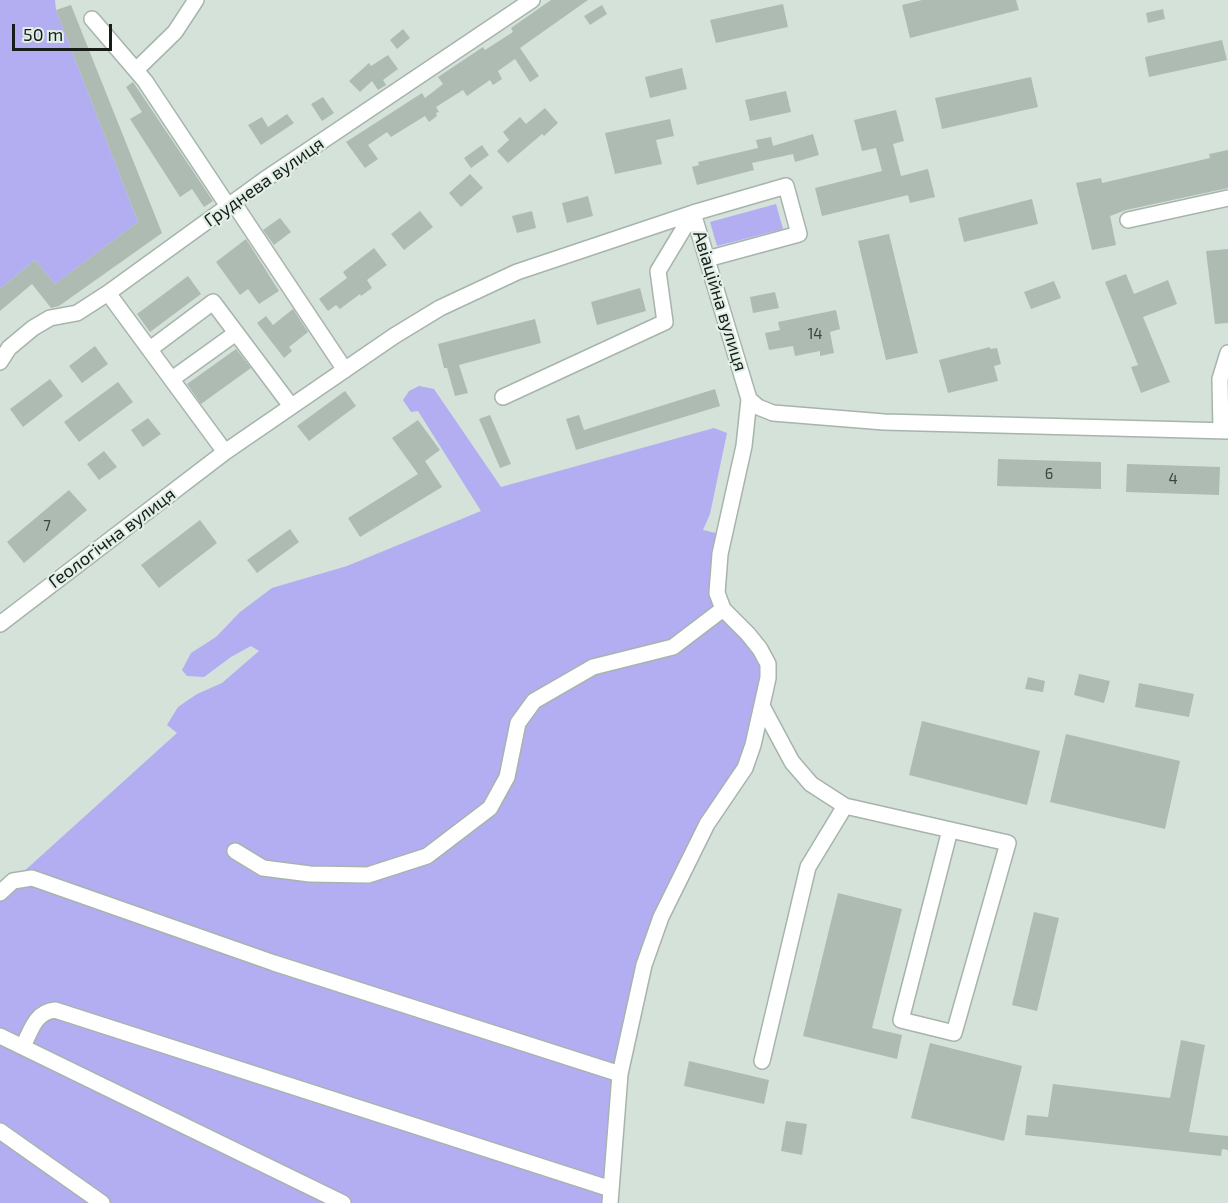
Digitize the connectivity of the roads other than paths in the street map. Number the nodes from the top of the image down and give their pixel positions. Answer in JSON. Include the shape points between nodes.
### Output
{"nodes":[{"id":1,"x":196,"y":0,"type":"edge"},
{"id":2,"x":526,"y":2,"type":"edge"},
{"id":3,"x":92,"y":19,"type":"dead end"},
{"id":4,"x":136,"y":70,"type":"junction"},
{"id":5,"x":1228,"y":198,"type":"edge"},
{"id":6,"x":231,"y":204,"type":"junction"},
{"id":7,"x":693,"y":213,"type":"junction"},
{"id":8,"x":1128,"y":220,"type":"dead end"},
{"id":9,"x":707,"y":259,"type":"junction"},
{"id":10,"x":108,"y":293,"type":"junction"},
{"id":11,"x":236,"y":333,"type":"junction"},
{"id":12,"x":150,"y":349,"type":"junction"},
{"id":13,"x":1228,"y":353,"type":"edge"},
{"id":14,"x":0,"y":362,"type":"edge"},
{"id":15,"x":345,"y":370,"type":"junction"},
{"id":16,"x":172,"y":380,"type":"junction"},
{"id":17,"x":503,"y":397,"type":"dead end"},
{"id":18,"x":749,"y":399,"type":"junction"},
{"id":19,"x":291,"y":406,"type":"junction"},
{"id":20,"x":1224,"y":431,"type":"edge"},
{"id":21,"x":225,"y":452,"type":"junction"},
{"id":22,"x":723,"y":609,"type":"junction"},
{"id":23,"x":0,"y":624,"type":"edge"},
{"id":24,"x":762,"y":706,"type":"junction"},
{"id":25,"x":845,"y":806,"type":"junction"},
{"id":26,"x":950,"y":830,"type":"junction"},
{"id":27,"x":235,"y":851,"type":"dead end"},
{"id":28,"x":0,"y":893,"type":"edge"},
{"id":29,"x":0,"y":1036,"type":"edge"},
{"id":30,"x":23,"y":1047,"type":"junction"},
{"id":31,"x":762,"y":1061,"type":"dead end"},
{"id":32,"x":620,"y":1074,"type":"junction"},
{"id":33,"x":0,"y":1131,"type":"edge"},
{"id":34,"x":611,"y":1196,"type":"edge"},
{"id":35,"x":102,"y":1203,"type":"edge"},
{"id":36,"x":343,"y":1203,"type":"edge"}],
"edges":[{"from":1,"to":4,"type":"street","via":[[175,32]]},
{"from":2,"to":6,"type":"street","name":"Груднева вулиця"},
{"from":3,"to":4,"type":"street"},
{"from":4,"to":6,"type":"street"},
{"from":5,"to":8,"type":"street"},
{"from":6,"to":10,"type":"street","name":"Груднева вулиця"},
{"from":6,"to":15,"type":"street"},
{"from":7,"to":9,"type":"street","name":"Авіаційна вулиця"},
{"from":7,"to":9,"type":"street","via":[[786,186],[799,234]]},
{"from":7,"to":15,"type":"street","name":"Авіаційна вулиця","via":[[517,272],[440,308]]},
{"from":7,"to":17,"type":"street","via":[[658,271],[665,322]]},
{"from":9,"to":18,"type":"street","name":"Авіаційна вулиця"},
{"from":10,"to":12,"type":"street"},
{"from":10,"to":14,"type":"street","name":"Груднева вулиця","via":[[77,313],[42,322],[9,348]]},
{"from":11,"to":12,"type":"street","via":[[213,302]]},
{"from":11,"to":16,"type":"street"},
{"from":11,"to":19,"type":"street"},
{"from":12,"to":16,"type":"street"},
{"from":13,"to":20,"type":"street","via":[[1220,379]]},
{"from":15,"to":19,"type":"street","name":"Авіаційна вулиця"},
{"from":16,"to":21,"type":"street"},
{"from":18,"to":20,"type":"street","via":[[773,412],[884,422]]},
{"from":18,"to":22,"type":"street","via":[[744,446],[720,554],[717,593]]},
{"from":19,"to":21,"type":"street","name":"Авіаційна вулиця"},
{"from":21,"to":23,"type":"street","name":"Геологічна вулиця"},
{"from":22,"to":24,"type":"street","via":[[748,634],[768,664]]},
{"from":22,"to":27,"type":"street","via":[[673,647],[593,667],[534,701],[518,723],[507,777],[490,808],[427,856],[368,875],[310,874],[263,868]]},
{"from":24,"to":25,"type":"street","via":[[792,762],[810,784]]},
{"from":24,"to":32,"type":"street","via":[[745,768],[707,824],[661,917],[644,965]]},
{"from":25,"to":26,"type":"street"},
{"from":25,"to":31,"type":"street","via":[[808,867]]},
{"from":26,"to":26,"type":"street","via":[[1008,843],[954,1033],[901,1020]]},
{"from":28,"to":32,"type":"street","via":[[13,881],[32,878],[274,963]]},
{"from":29,"to":30,"type":"street"},
{"from":30,"to":34,"type":"street","via":[[38,1017],[55,1010]]},
{"from":30,"to":36,"type":"street"},
{"from":32,"to":34,"type":"street"},
{"from":33,"to":35,"type":"street"}]}
